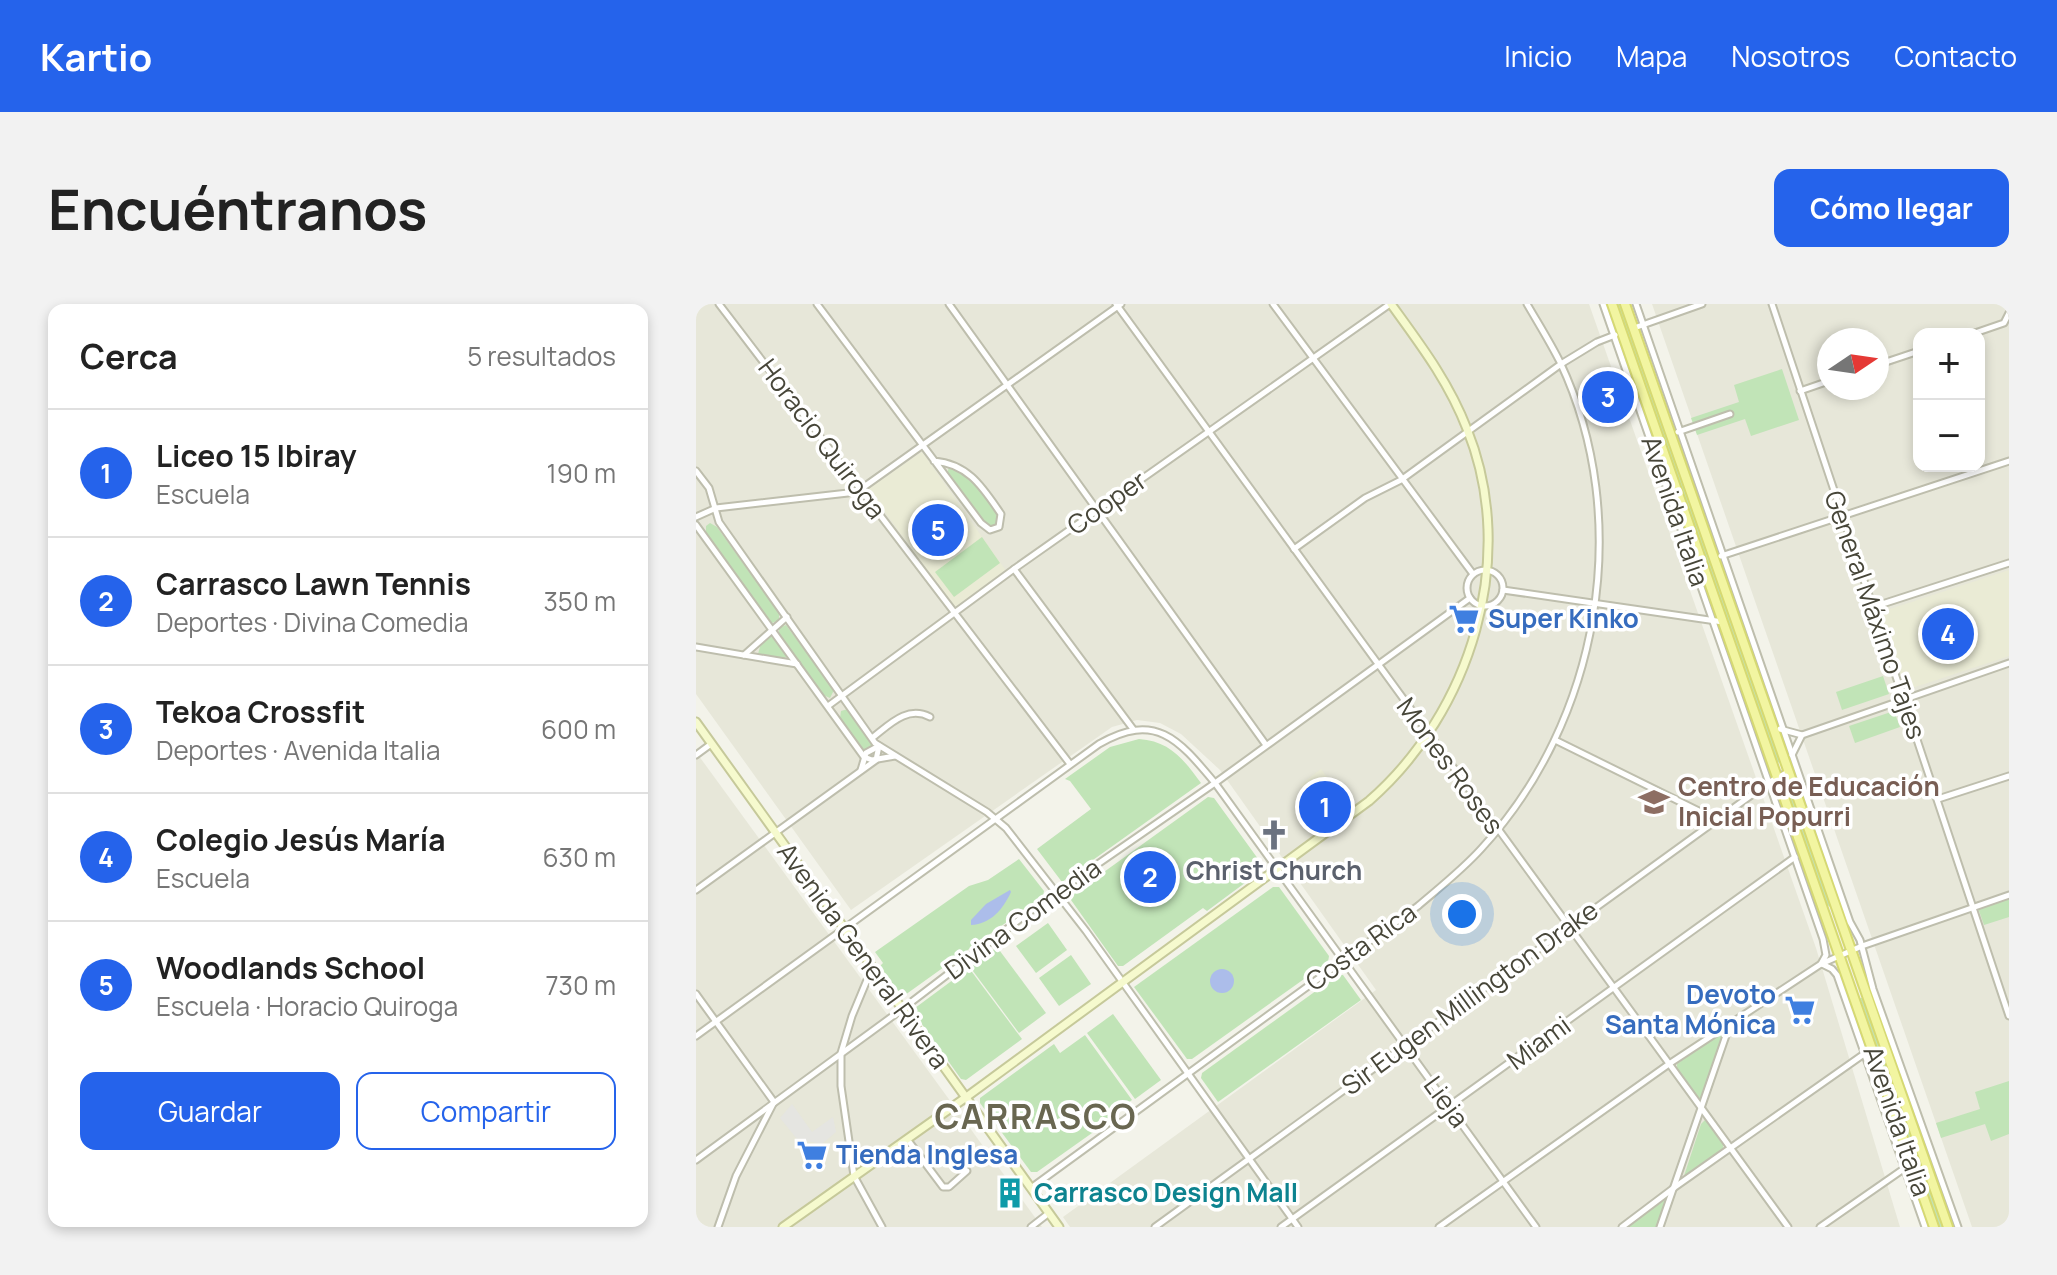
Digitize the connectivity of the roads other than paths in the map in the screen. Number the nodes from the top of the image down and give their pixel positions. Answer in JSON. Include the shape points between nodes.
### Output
{"nodes":[{"id":1,"x":719,"y":304,"type":"edge"},
{"id":2,"x":817,"y":304,"type":"edge"},
{"id":3,"x":949,"y":304,"type":"edge"},
{"id":4,"x":1273,"y":304,"type":"edge"},
{"id":5,"x":1390,"y":304,"type":"edge"},
{"id":6,"x":1527,"y":304,"type":"edge"},
{"id":7,"x":1603,"y":304,"type":"edge"},
{"id":8,"x":1612,"y":304,"type":"edge"},
{"id":9,"x":1625,"y":304,"type":"edge"},
{"id":10,"x":1636,"y":304,"type":"edge"},
{"id":11,"x":1702,"y":304,"type":"edge"},
{"id":12,"x":1772,"y":304,"type":"edge"},
{"id":13,"x":1118,"y":305,"type":"edge"},
{"id":14,"x":2009,"y":313,"type":"edge"},
{"id":15,"x":2006,"y":324,"type":"edge"},
{"id":16,"x":1638,"y":326,"type":"junction"},
{"id":17,"x":1985,"y":330,"type":"edge"},
{"id":18,"x":1615,"y":335,"type":"junction"},
{"id":19,"x":1913,"y":353,"type":"edge"},
{"id":20,"x":1312,"y":358,"type":"junction"},
{"id":21,"x":1889,"y":361,"type":"edge"},
{"id":22,"x":1561,"y":364,"type":"junction"},
{"id":23,"x":1008,"y":385,"type":"junction"},
{"id":24,"x":1817,"y":385,"type":"edge"},
{"id":25,"x":1800,"y":391,"type":"junction"},
{"id":26,"x":1730,"y":414,"type":"dead end"},
{"id":27,"x":1468,"y":431,"type":"junction"},
{"id":28,"x":1208,"y":432,"type":"junction"},
{"id":29,"x":1675,"y":433,"type":"junction"},
{"id":30,"x":922,"y":445,"type":"junction"},
{"id":31,"x":934,"y":461,"type":"junction"},
{"id":32,"x":2009,"y":461,"type":"edge"},
{"id":33,"x":696,"y":471,"type":"edge"},
{"id":34,"x":1401,"y":480,"type":"junction"},
{"id":35,"x":861,"y":489,"type":"junction"},
{"id":36,"x":716,"y":508,"type":"junction"},
{"id":37,"x":1099,"y":510,"type":"junction"},
{"id":38,"x":696,"y":517,"type":"edge"},
{"id":39,"x":1842,"y":517,"type":"junction"},
{"id":40,"x":696,"y":525,"type":"edge"},
{"id":41,"x":1294,"y":549,"type":"junction"},
{"id":42,"x":1718,"y":557,"type":"junction"},
{"id":43,"x":2009,"y":563,"type":"edge"},
{"id":44,"x":1014,"y":569,"type":"junction"},
{"id":45,"x":1486,"y":569,"type":"junction"},
{"id":46,"x":1473,"y":574,"type":"junction"},
{"id":47,"x":1503,"y":590,"type":"junction"},
{"id":48,"x":1470,"y":598,"type":"junction"},
{"id":49,"x":1595,"y":604,"type":"junction"},
{"id":50,"x":1481,"y":606,"type":"junction"},
{"id":51,"x":1873,"y":607,"type":"junction"},
{"id":52,"x":955,"y":613,"type":"junction"},
{"id":53,"x":787,"y":617,"type":"junction"},
{"id":54,"x":1712,"y":621,"type":"junction"},
{"id":55,"x":1723,"y":622,"type":"junction"},
{"id":56,"x":772,"y":628,"type":"junction"},
{"id":57,"x":696,"y":647,"type":"edge"},
{"id":58,"x":743,"y":656,"type":"junction"},
{"id":59,"x":2009,"y":663,"type":"edge"},
{"id":60,"x":797,"y":664,"type":"junction"},
{"id":61,"x":1377,"y":665,"type":"junction"},
{"id":62,"x":1735,"y":672,"type":"junction"},
{"id":63,"x":1757,"y":672,"type":"junction"},
{"id":64,"x":843,"y":696,"type":"junction"},
{"id":65,"x":1904,"y":698,"type":"junction"},
{"id":66,"x":828,"y":706,"type":"junction"},
{"id":67,"x":930,"y":717,"type":"dead end"},
{"id":68,"x":696,"y":722,"type":"edge"},
{"id":69,"x":1770,"y":723,"type":"junction"},
{"id":70,"x":1133,"y":729,"type":"junction"},
{"id":71,"x":1782,"y":730,"type":"junction"},
{"id":72,"x":1802,"y":735,"type":"junction"},
{"id":73,"x":1428,"y":736,"type":"junction"},
{"id":74,"x":872,"y":738,"type":"junction"},
{"id":75,"x":1555,"y":740,"type":"junction"},
{"id":76,"x":711,"y":744,"type":"junction"},
{"id":77,"x":1266,"y":745,"type":"junction"},
{"id":78,"x":879,"y":746,"type":"junction"},
{"id":79,"x":696,"y":755,"type":"edge"},
{"id":80,"x":896,"y":756,"type":"junction"},
{"id":81,"x":864,"y":757,"type":"junction"},
{"id":82,"x":1792,"y":757,"type":"junction"},
{"id":83,"x":876,"y":760,"type":"junction"},
{"id":84,"x":1070,"y":764,"type":"junction"},
{"id":85,"x":861,"y":771,"type":"junction"},
{"id":86,"x":1788,"y":772,"type":"junction"},
{"id":87,"x":2009,"y":776,"type":"edge"},
{"id":88,"x":1778,"y":779,"type":"junction"},
{"id":89,"x":1215,"y":783,"type":"junction"},
{"id":90,"x":1768,"y":783,"type":"junction"},
{"id":91,"x":1938,"y":799,"type":"junction"},
{"id":92,"x":996,"y":819,"type":"junction"},
{"id":93,"x":1717,"y":820,"type":"junction"},
{"id":94,"x":1497,"y":830,"type":"junction"},
{"id":95,"x":775,"y":834,"type":"junction"},
{"id":96,"x":1795,"y":857,"type":"junction"},
{"id":97,"x":1277,"y":870,"type":"junction"},
{"id":98,"x":696,"y":890,"type":"edge"},
{"id":99,"x":1057,"y":892,"type":"junction"},
{"id":100,"x":2009,"y":895,"type":"edge"},
{"id":101,"x":1972,"y":907,"type":"junction"},
{"id":102,"x":1836,"y":908,"type":"junction"},
{"id":103,"x":1825,"y":912,"type":"junction"},
{"id":104,"x":1569,"y":927,"type":"junction"},
{"id":105,"x":844,"y":928,"type":"junction"},
{"id":106,"x":1862,"y":946,"type":"junction"},
{"id":107,"x":1851,"y":951,"type":"junction"},
{"id":108,"x":1840,"y":955,"type":"junction"},
{"id":109,"x":1341,"y":960,"type":"junction"},
{"id":110,"x":1821,"y":964,"type":"junction"},
{"id":111,"x":872,"y":968,"type":"junction"},
{"id":112,"x":1123,"y":982,"type":"junction"},
{"id":113,"x":1615,"y":988,"type":"junction"},
{"id":114,"x":1869,"y":991,"type":"junction"},
{"id":115,"x":696,"y":994,"type":"edge"},
{"id":116,"x":2006,"y":994,"type":"edge"},
{"id":117,"x":1850,"y":999,"type":"junction"},
{"id":118,"x":901,"y":1010,"type":"junction"},
{"id":119,"x":1856,"y":1016,"type":"junction"},
{"id":120,"x":2009,"y":1016,"type":"edge"},
{"id":121,"x":716,"y":1022,"type":"junction"},
{"id":122,"x":1731,"y":1022,"type":"junction"},
{"id":123,"x":696,"y":1036,"type":"edge"},
{"id":124,"x":1405,"y":1045,"type":"junction"},
{"id":125,"x":841,"y":1053,"type":"junction"},
{"id":126,"x":1864,"y":1054,"type":"junction"},
{"id":127,"x":1669,"y":1064,"type":"junction"},
{"id":128,"x":1189,"y":1073,"type":"junction"},
{"id":129,"x":965,"y":1098,"type":"junction"},
{"id":130,"x":774,"y":1102,"type":"junction"},
{"id":131,"x":1449,"y":1107,"type":"junction"},
{"id":132,"x":1702,"y":1110,"type":"junction"},
{"id":133,"x":1919,"y":1131,"type":"junction"},
{"id":134,"x":907,"y":1139,"type":"junction"},
{"id":135,"x":1730,"y":1148,"type":"junction"},
{"id":136,"x":1249,"y":1158,"type":"junction"},
{"id":137,"x":696,"y":1160,"type":"edge"},
{"id":138,"x":1905,"y":1168,"type":"junction"},
{"id":139,"x":967,"y":1171,"type":"dead end"},
{"id":140,"x":854,"y":1176,"type":"junction"},
{"id":141,"x":1502,"y":1180,"type":"junction"},
{"id":142,"x":1675,"y":1187,"type":"junction"},
{"id":143,"x":1031,"y":1188,"type":"junction"},
{"id":144,"x":1049,"y":1213,"type":"junction"},
{"id":145,"x":1292,"y":1219,"type":"junction"},
{"id":146,"x":718,"y":1227,"type":"edge"},
{"id":147,"x":783,"y":1227,"type":"edge"},
{"id":148,"x":882,"y":1227,"type":"edge"},
{"id":149,"x":1031,"y":1227,"type":"edge"},
{"id":150,"x":1059,"y":1227,"type":"edge"},
{"id":151,"x":1155,"y":1227,"type":"edge"},
{"id":152,"x":1281,"y":1227,"type":"edge"},
{"id":153,"x":1298,"y":1227,"type":"edge"},
{"id":154,"x":1439,"y":1227,"type":"edge"},
{"id":155,"x":1536,"y":1227,"type":"edge"},
{"id":156,"x":1622,"y":1227,"type":"edge"},
{"id":157,"x":1660,"y":1227,"type":"edge"},
{"id":158,"x":1788,"y":1227,"type":"edge"},
{"id":159,"x":1820,"y":1227,"type":"edge"},
{"id":160,"x":1925,"y":1227,"type":"edge"},
{"id":161,"x":1934,"y":1227,"type":"edge"},
{"id":162,"x":1948,"y":1227,"type":"edge"},
{"id":163,"x":1958,"y":1227,"type":"edge"}],
"edges":[{"from":1,"to":35,"type":"street","name":"Horacio Quiroga"},
{"from":2,"to":30,"type":"street"},
{"from":3,"to":23,"type":"street"},
{"from":4,"to":20,"type":"street"},
{"from":5,"to":20,"type":"street","name":"Cooper"},
{"from":5,"to":27,"type":"street","via":[[1448,387]]},
{"from":6,"to":22,"type":"street","name":"Costa Rica"},
{"from":7,"to":18,"type":"street","name":"Avenida Italia"},
{"from":8,"to":55,"type":"main road","name":"Avenida Italia"},
{"from":9,"to":16,"type":"main road","name":"Avenida Italia"},
{"from":10,"to":16,"type":"street","name":"Avenida Italia"},
{"from":11,"to":16,"type":"street"},
{"from":12,"to":25,"type":"street","name":"General Máximo Tajes"},
{"from":13,"to":23,"type":"street"},
{"from":13,"to":28,"type":"street","name":"Mones Roses"},
{"from":14,"to":15,"type":"street"},
{"from":15,"to":17,"type":"street"},
{"from":16,"to":29,"type":"main road","name":"Avenida Italia"},
{"from":18,"to":22,"type":"street"},
{"from":18,"to":54,"type":"street","name":"Avenida Italia"},
{"from":19,"to":21,"type":"street"},
{"from":20,"to":28,"type":"street","name":"Cooper"},
{"from":20,"to":34,"type":"street"},
{"from":22,"to":27,"type":"street"},
{"from":22,"to":49,"type":"street","name":"Costa Rica","via":[[1586,439],[1597,503]]},
{"from":23,"to":30,"type":"street"},
{"from":23,"to":37,"type":"street"},
{"from":24,"to":25,"type":"street"},
{"from":25,"to":39,"type":"street","name":"General Máximo Tajes"},
{"from":26,"to":29,"type":"street"},
{"from":27,"to":34,"type":"street"},
{"from":27,"to":45,"type":"street","via":[[1486,508]]},
{"from":28,"to":37,"type":"street","name":"Cooper"},
{"from":28,"to":41,"type":"street","name":"Mones Roses"},
{"from":29,"to":42,"type":"main road","name":"Avenida Italia"},
{"from":30,"to":31,"type":"street"},
{"from":30,"to":35,"type":"street"},
{"from":31,"to":31,"type":"street","via":[[986,528],[999,527],[1001,514],[976,478]]},
{"from":32,"to":39,"type":"street"},
{"from":33,"to":36,"type":"street"},
{"from":34,"to":41,"type":"street"},
{"from":34,"to":46,"type":"street"},
{"from":35,"to":36,"type":"street"},
{"from":35,"to":52,"type":"street","name":"Horacio Quiroga"},
{"from":36,"to":38,"type":"street"},
{"from":36,"to":53,"type":"street","via":[[719,522]]},
{"from":37,"to":44,"type":"street","name":"Cooper"},
{"from":37,"to":77,"type":"street"},
{"from":39,"to":42,"type":"street"},
{"from":39,"to":51,"type":"street","name":"General Máximo Tajes"},
{"from":40,"to":56,"type":"street"},
{"from":41,"to":61,"type":"street","name":"Mones Roses"},
{"from":42,"to":63,"type":"main road","name":"Avenida Italia"},
{"from":43,"to":51,"type":"street"},
{"from":44,"to":52,"type":"street","name":"Cooper"},
{"from":44,"to":70,"type":"street"},
{"from":45,"to":46,"type":"street"},
{"from":45,"to":47,"type":"street","via":[[1499,576]]},
{"from":45,"to":50,"type":"street"},
{"from":46,"to":48,"type":"street","via":[[1467,586]]},
{"from":47,"to":49,"type":"street"},
{"from":47,"to":50,"type":"street","via":[[1498,601]]},
{"from":48,"to":50,"type":"street"},
{"from":48,"to":61,"type":"street","name":"Divina Comedia"},
{"from":49,"to":54,"type":"street"},
{"from":49,"to":75,"type":"street","name":"Costa Rica","via":[[1582,665]]},
{"from":50,"to":73,"type":"street","via":[[1464,669]]},
{"from":51,"to":65,"type":"street","name":"General Máximo Tajes"},
{"from":52,"to":64,"type":"street","name":"Cooper"},
{"from":52,"to":84,"type":"street","name":"Horacio Quiroga"},
{"from":53,"to":56,"type":"street"},
{"from":53,"to":64,"type":"street"},
{"from":54,"to":55,"type":"street"},
{"from":54,"to":62,"type":"street","name":"Avenida Italia"},
{"from":55,"to":62,"type":"main road","name":"Avenida Italia"},
{"from":56,"to":58,"type":"street"},
{"from":56,"to":60,"type":"street"},
{"from":57,"to":58,"type":"street"},
{"from":58,"to":60,"type":"street"},
{"from":59,"to":65,"type":"street"},
{"from":60,"to":66,"type":"street"},
{"from":61,"to":73,"type":"street","name":"Mones Roses"},
{"from":61,"to":77,"type":"street","name":"Divina Comedia"},
{"from":62,"to":88,"type":"main road","name":"Avenida Italia"},
{"from":62,"to":90,"type":"street","name":"Avenida Italia"},
{"from":63,"to":69,"type":"main road","name":"Avenida Italia"},
{"from":63,"to":71,"type":"street","name":"Avenida Italia"},
{"from":64,"to":66,"type":"street","name":"Cooper"},
{"from":64,"to":74,"type":"street"},
{"from":65,"to":72,"type":"street"},
{"from":65,"to":91,"type":"street","name":"General Máximo Tajes"},
{"from":66,"to":81,"type":"street"},
{"from":67,"to":74,"type":"street","via":[[906,715]]},
{"from":68,"to":76,"type":"street","name":"Avenida General Rivera"},
{"from":69,"to":71,"type":"street"},
{"from":69,"to":86,"type":"main road","name":"Avenida Italia"},
{"from":70,"to":84,"type":"street","via":[[1112,736]]},
{"from":70,"to":89,"type":"street","name":"Lieja","via":[[1170,736]]},
{"from":71,"to":72,"type":"street"},
{"from":71,"to":82,"type":"street","name":"Avenida Italia"},
{"from":72,"to":82,"type":"street"},
{"from":73,"to":94,"type":"street","name":"Mones Roses"},
{"from":73,"to":97,"type":"street","via":[[1369,801]]},
{"from":74,"to":78,"type":"street"},
{"from":75,"to":93,"type":"street"},
{"from":75,"to":94,"type":"street","name":"Costa Rica"},
{"from":76,"to":79,"type":"street"},
{"from":76,"to":95,"type":"street","name":"Avenida General Rivera"},
{"from":77,"to":89,"type":"street","name":"Divina Comedia"},
{"from":78,"to":80,"type":"street"},
{"from":78,"to":81,"type":"street"},
{"from":78,"to":83,"type":"street"},
{"from":80,"to":83,"type":"street"},
{"from":80,"to":92,"type":"street"},
{"from":81,"to":83,"type":"street"},
{"from":81,"to":85,"type":"street"},
{"from":82,"to":86,"type":"street"},
{"from":82,"to":106,"type":"street","name":"Avenida Italia"},
{"from":83,"to":85,"type":"street"},
{"from":84,"to":92,"type":"street"},
{"from":85,"to":95,"type":"street"},
{"from":86,"to":88,"type":"street","name":"Sir Eugen Millington Drake"},
{"from":86,"to":102,"type":"main road","name":"Avenida Italia"},
{"from":87,"to":91,"type":"street"},
{"from":88,"to":90,"type":"street","name":"Sir Eugen Millington Drake"},
{"from":88,"to":103,"type":"main road","name":"Avenida Italia"},
{"from":89,"to":97,"type":"street","name":"Lieja"},
{"from":89,"to":99,"type":"street","name":"Divina Comedia"},
{"from":90,"to":93,"type":"street","name":"Sir Eugen Millington Drake"},
{"from":90,"to":96,"type":"street","name":"Avenida Italia"},
{"from":91,"to":101,"type":"street","name":"General Máximo Tajes"},
{"from":92,"to":99,"type":"street"},
{"from":92,"to":105,"type":"street"},
{"from":93,"to":104,"type":"street","name":"Sir Eugen Millington Drake"},
{"from":94,"to":104,"type":"street","name":"Mones Roses"},
{"from":94,"to":109,"type":"street","name":"Costa Rica","via":[[1459,872]]},
{"from":95,"to":98,"type":"street"},
{"from":95,"to":105,"type":"street","name":"Avenida General Rivera"},
{"from":96,"to":110,"type":"street","name":"Avenida Italia","via":[[1823,939],[1826,955]]},
{"from":96,"to":113,"type":"street","name":"Miami"},
{"from":97,"to":109,"type":"street","name":"Lieja"},
{"from":97,"to":112,"type":"street"},
{"from":99,"to":112,"type":"street"},
{"from":99,"to":118,"type":"street","name":"Divina Comedia"},
{"from":100,"to":101,"type":"street"},
{"from":101,"to":106,"type":"street"},
{"from":101,"to":116,"type":"street","name":"General Máximo Tajes"},
{"from":102,"to":103,"type":"street"},
{"from":102,"to":107,"type":"main road","name":"Avenida Italia"},
{"from":103,"to":107,"type":"main road"},
{"from":103,"to":108,"type":"main road","name":"Avenida Italia"},
{"from":104,"to":113,"type":"street","name":"Mones Roses"},
{"from":104,"to":124,"type":"street","name":"Sir Eugen Millington Drake"},
{"from":105,"to":111,"type":"street","name":"Avenida General Rivera"},
{"from":105,"to":121,"type":"street"},
{"from":106,"to":107,"type":"street"},
{"from":106,"to":114,"type":"street","name":"Avenida Italia"},
{"from":107,"to":108,"type":"street"},
{"from":107,"to":114,"type":"main road","name":"Avenida Italia"},
{"from":108,"to":110,"type":"street"},
{"from":108,"to":114,"type":"main road","via":[[1861,988]]},
{"from":108,"to":117,"type":"main road","name":"Avenida Italia"},
{"from":109,"to":124,"type":"street","name":"Lieja"},
{"from":109,"to":128,"type":"street","name":"Costa Rica"},
{"from":110,"to":117,"type":"street","name":"Avenida Italia","via":[[1835,972]]},
{"from":110,"to":122,"type":"street"},
{"from":111,"to":118,"type":"street","name":"Avenida General Rivera"},
{"from":111,"to":125,"type":"street"},
{"from":112,"to":128,"type":"street"},
{"from":112,"to":129,"type":"street"},
{"from":113,"to":127,"type":"street","name":"Mones Roses"},
{"from":113,"to":131,"type":"street","name":"Miami"},
{"from":114,"to":117,"type":"street"},
{"from":114,"to":133,"type":"main road","name":"Avenida Italia"},
{"from":115,"to":121,"type":"street"},
{"from":116,"to":120,"type":"street","name":"General Máximo Tajes"},
{"from":117,"to":119,"type":"main road","name":"Avenida Italia"},
{"from":118,"to":125,"type":"street","name":"Divina Comedia"},
{"from":118,"to":129,"type":"street","name":"Avenida General Rivera"},
{"from":119,"to":126,"type":"street","name":"Avenida Italia"},
{"from":119,"to":161,"type":"main road","name":"Avenida Italia"},
{"from":121,"to":123,"type":"street"},
{"from":121,"to":130,"type":"street"},
{"from":122,"to":127,"type":"street"},
{"from":122,"to":132,"type":"street"},
{"from":124,"to":131,"type":"street","name":"Lieja"},
{"from":124,"to":136,"type":"street","name":"Sir Eugen Millington Drake"},
{"from":125,"to":130,"type":"street","name":"Divina Comedia"},
{"from":125,"to":140,"type":"street","via":[[843,1115]]},
{"from":126,"to":135,"type":"street"},
{"from":126,"to":138,"type":"street","name":"Avenida Italia"},
{"from":127,"to":132,"type":"street","name":"Mones Roses"},
{"from":127,"to":141,"type":"street"},
{"from":128,"to":136,"type":"street"},
{"from":128,"to":143,"type":"street","name":"Costa Rica"},
{"from":129,"to":134,"type":"street"},
{"from":129,"to":143,"type":"street","name":"Avenida General Rivera"},
{"from":130,"to":137,"type":"street","name":"Divina Comedia"},
{"from":130,"to":146,"type":"street","via":[[736,1176]]},
{"from":131,"to":141,"type":"street","name":"Lieja"},
{"from":131,"to":145,"type":"street","name":"Miami"},
{"from":132,"to":135,"type":"street","name":"Mones Roses"},
{"from":132,"to":142,"type":"street"},
{"from":133,"to":162,"type":"main road","name":"Avenida Italia"},
{"from":133,"to":163,"type":"street","name":"Avenida Italia"},
{"from":134,"to":139,"type":"street","via":[[943,1187]]},
{"from":134,"to":140,"type":"street"},
{"from":135,"to":142,"type":"street"},
{"from":135,"to":158,"type":"street","name":"Mones Roses"},
{"from":136,"to":145,"type":"street"},
{"from":136,"to":151,"type":"street","name":"Sir Eugen Millington Drake"},
{"from":138,"to":159,"type":"street"},
{"from":138,"to":160,"type":"street","name":"Avenida Italia"},
{"from":140,"to":147,"type":"street"},
{"from":140,"to":148,"type":"street"},
{"from":141,"to":154,"type":"street"},
{"from":141,"to":155,"type":"street","name":"Lieja"},
{"from":142,"to":156,"type":"street"},
{"from":142,"to":157,"type":"street"},
{"from":143,"to":144,"type":"street","name":"Avenida General Rivera"},
{"from":144,"to":149,"type":"street"},
{"from":144,"to":150,"type":"street","name":"Avenida General Rivera"},
{"from":145,"to":152,"type":"street","name":"Miami"},
{"from":145,"to":153,"type":"street"}]}
